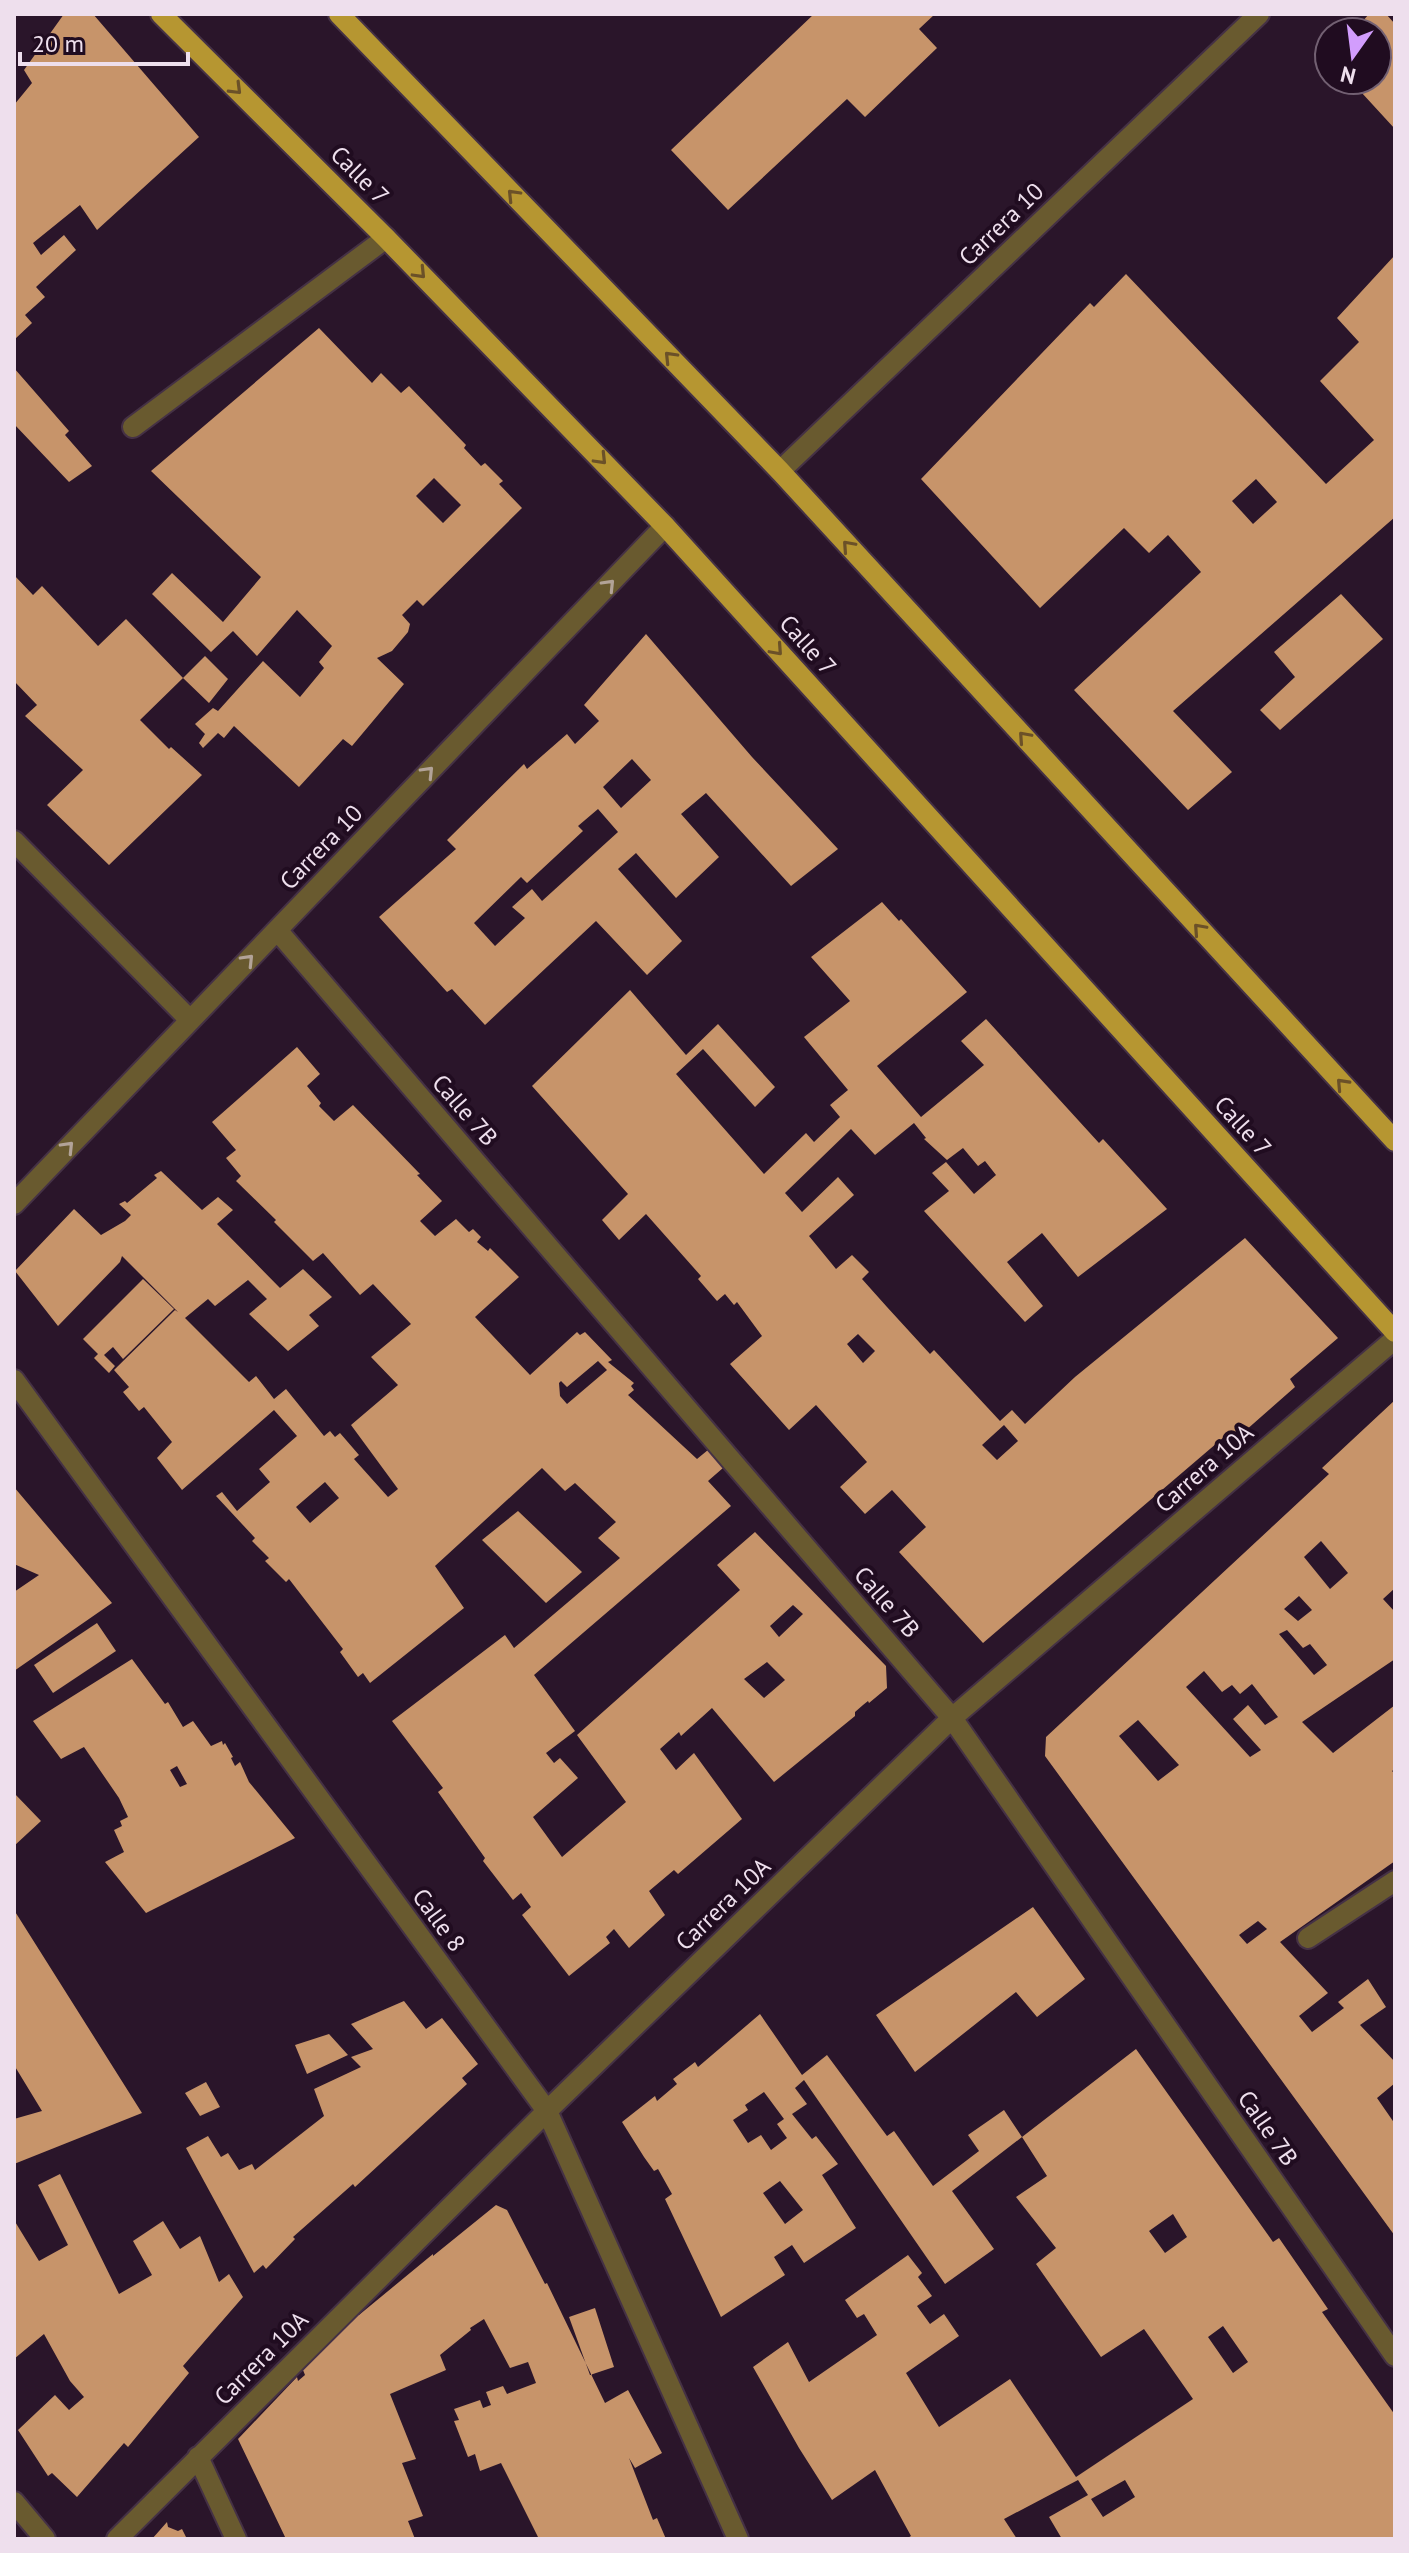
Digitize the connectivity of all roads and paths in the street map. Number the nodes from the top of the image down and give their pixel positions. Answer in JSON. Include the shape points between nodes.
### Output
{"nodes":[{"id":1,"x":161,"y":14,"type":"edge"},
{"id":2,"x":339,"y":14,"type":"edge"},
{"id":3,"x":1259,"y":14,"type":"edge"},
{"id":4,"x":386,"y":238,"type":"junction"},
{"id":5,"x":133,"y":427,"type":"dead end"},
{"id":6,"x":780,"y":471,"type":"junction"},
{"id":7,"x":665,"y":526,"type":"junction"},
{"id":8,"x":14,"y":841,"type":"edge"},
{"id":9,"x":277,"y":930,"type":"junction"},
{"id":10,"x":190,"y":1020,"type":"junction"},
{"id":11,"x":1395,"y":1141,"type":"edge"},
{"id":12,"x":14,"y":1204,"type":"edge"},
{"id":13,"x":1395,"y":1332,"type":"edge"},
{"id":14,"x":1395,"y":1339,"type":"edge"},
{"id":15,"x":14,"y":1380,"type":"edge"},
{"id":16,"x":952,"y":1718,"type":"junction"},
{"id":17,"x":1395,"y":1881,"type":"edge"},
{"id":18,"x":1308,"y":1938,"type":"dead end"},
{"id":19,"x":547,"y":2111,"type":"junction"},
{"id":20,"x":1395,"y":2356,"type":"edge"},
{"id":21,"x":198,"y":2457,"type":"junction"},
{"id":22,"x":14,"y":2502,"type":"edge"},
{"id":23,"x":45,"y":2539,"type":"edge"},
{"id":24,"x":117,"y":2539,"type":"edge"},
{"id":25,"x":236,"y":2539,"type":"edge"},
{"id":26,"x":738,"y":2539,"type":"edge"}],
"edges":[{"from":1,"to":4,"type":"main road","name":"Calle 7","one_way":true},
{"from":6,"to":2,"type":"main road","one_way":true},
{"from":3,"to":6,"type":"street","name":"Carrera 10"},
{"from":4,"to":5,"type":"street"},
{"from":4,"to":7,"type":"main road","name":"Calle 7","one_way":true},
{"from":11,"to":6,"type":"main road","one_way":true},
{"from":9,"to":7,"type":"street","name":"Carrera 10","one_way":true},
{"from":7,"to":13,"type":"main road","name":"Calle 7","one_way":true},
{"from":8,"to":10,"type":"street"},
{"from":10,"to":9,"type":"street","name":"Carrera 10","one_way":true},
{"from":9,"to":16,"type":"street","name":"Calle 7B"},
{"from":12,"to":10,"type":"street","name":"Carrera 10","one_way":true},
{"from":14,"to":16,"type":"street","name":"Carrera 10A"},
{"from":15,"to":19,"type":"street","name":"Calle 8"},
{"from":16,"to":19,"type":"street","name":"Carrera 10A"},
{"from":16,"to":20,"type":"street","name":"Calle 7B"},
{"from":17,"to":18,"type":"street"},
{"from":19,"to":21,"type":"street","name":"Carrera 10A"},
{"from":19,"to":26,"type":"street","name":"Calle 8"},
{"from":21,"to":24,"type":"street","name":"Carrera 10A"},
{"from":21,"to":25,"type":"street"},
{"from":22,"to":23,"type":"street"}]}
